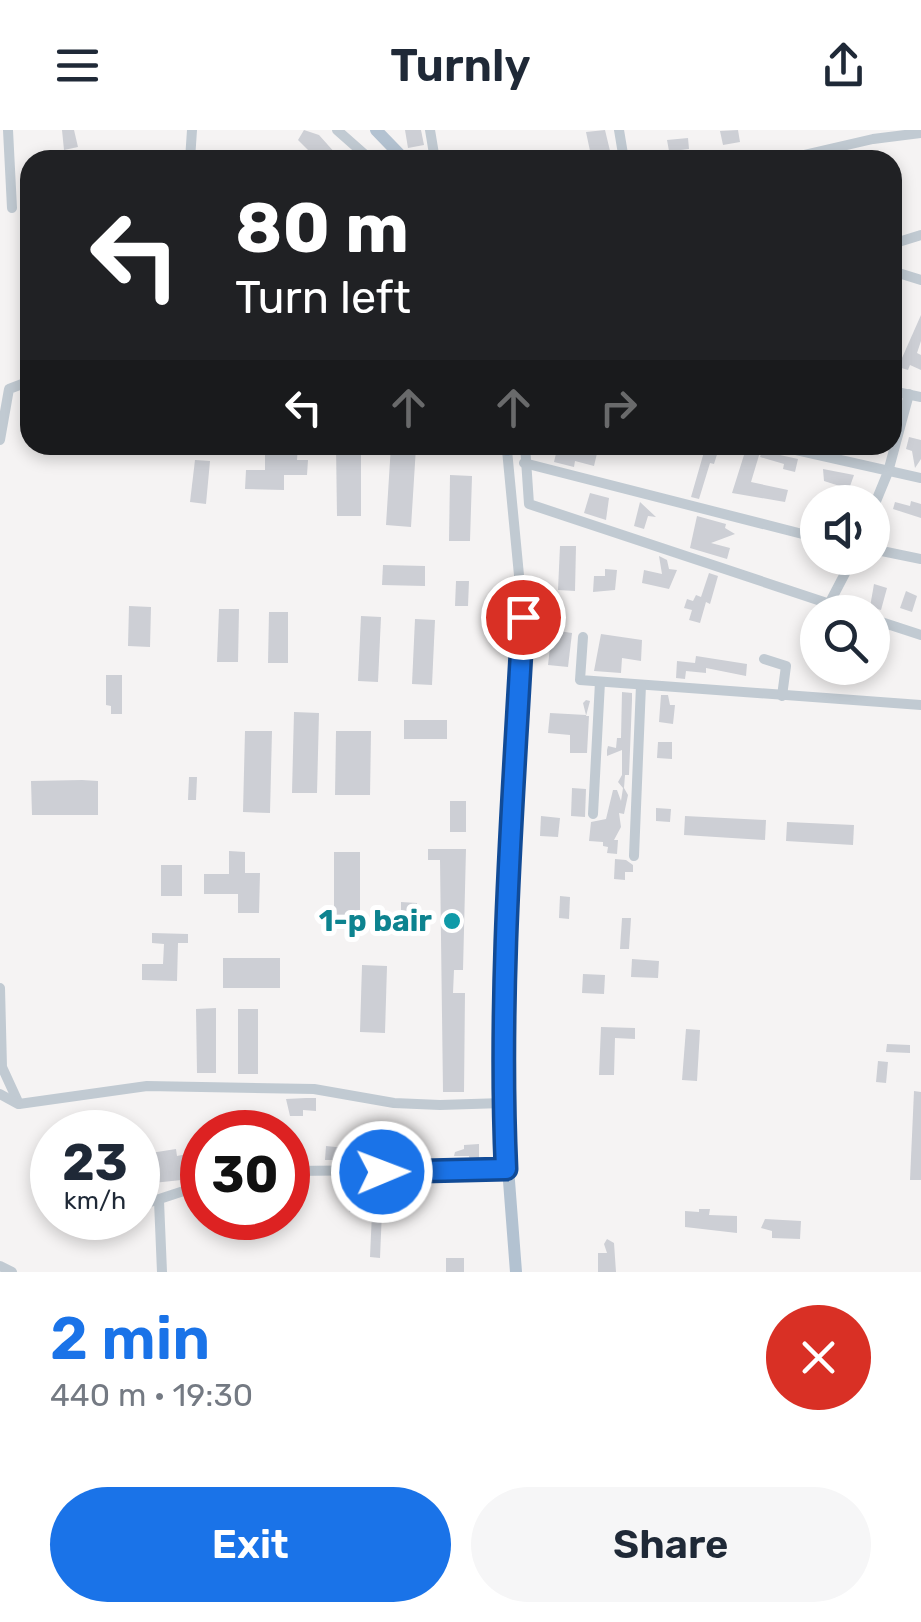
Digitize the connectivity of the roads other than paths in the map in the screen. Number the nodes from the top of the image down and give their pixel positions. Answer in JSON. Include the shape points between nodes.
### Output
{"nodes":[{"id":1,"x":8,"y":130,"type":"edge"},
{"id":2,"x":337,"y":130,"type":"edge"},
{"id":3,"x":376,"y":130,"type":"edge"},
{"id":4,"x":921,"y":133,"type":"edge"},
{"id":5,"x":360,"y":150,"type":"edge"},
{"id":6,"x":395,"y":150,"type":"edge"},
{"id":7,"x":825,"y":150,"type":"edge"},
{"id":8,"x":12,"y":208,"type":"dead end"},
{"id":9,"x":20,"y":385,"type":"edge"},
{"id":10,"x":915,"y":395,"type":"edge"},
{"id":11,"x":902,"y":432,"type":"edge"},
{"id":12,"x":0,"y":440,"type":"edge"},
{"id":13,"x":508,"y":455,"type":"edge"},
{"id":14,"x":524,"y":455,"type":"edge"},
{"id":15,"x":816,"y":455,"type":"edge"},
{"id":16,"x":894,"y":455,"type":"edge"},
{"id":17,"x":524,"y":463,"type":"junction"},
{"id":18,"x":888,"y":472,"type":"junction"},
{"id":19,"x":921,"y":478,"type":"edge"},
{"id":20,"x":883,"y":485,"type":"edge"},
{"id":21,"x":800,"y":533,"type":"edge"},
{"id":22,"x":890,"y":552,"type":"edge"},
{"id":23,"x":921,"y":559,"type":"edge"},
{"id":24,"x":802,"y":595,"type":"edge"},
{"id":25,"x":523,"y":617,"type":"joint"},
{"id":26,"x":890,"y":624,"type":"edge"},
{"id":27,"x":921,"y":635,"type":"edge"},
{"id":28,"x":584,"y":637,"type":"dead end"},
{"id":29,"x":764,"y":658,"type":"dead end"},
{"id":30,"x":600,"y":682,"type":"junction"},
{"id":31,"x":641,"y":686,"type":"junction"},
{"id":32,"x":782,"y":696,"type":"junction"},
{"id":33,"x":921,"y":705,"type":"edge"},
{"id":34,"x":593,"y":814,"type":"dead end"},
{"id":35,"x":634,"y":856,"type":"dead end"},
{"id":36,"x":0,"y":988,"type":"edge"},
{"id":37,"x":0,"y":1094,"type":"edge"},
{"id":38,"x":504,"y":1102,"type":"junction"},
{"id":39,"x":19,"y":1104,"type":"junction"},
{"id":40,"x":506,"y":1169,"type":"junction"},
{"id":41,"x":310,"y":1171,"type":"edge"},
{"id":42,"x":160,"y":1225,"type":"edge"},
{"id":43,"x":0,"y":1266,"type":"edge"},
{"id":44,"x":12,"y":1272,"type":"edge"},
{"id":45,"x":162,"y":1272,"type":"edge"},
{"id":46,"x":516,"y":1272,"type":"edge"}],
"edges":[{"from":1,"to":8,"type":"street"},
{"from":2,"to":5,"type":"street"},
{"from":3,"to":6,"type":"main road"},
{"from":4,"to":7,"type":"street"},
{"from":9,"to":12,"type":"street","via":[[9,389]]},
{"from":10,"to":11,"type":"street"},
{"from":13,"to":25,"type":"street"},
{"from":14,"to":17,"type":"street"},
{"from":15,"to":18,"type":"street"},
{"from":16,"to":18,"type":"street"},
{"from":17,"to":21,"type":"street"},
{"from":17,"to":24,"type":"street","via":[[530,504]]},
{"from":18,"to":19,"type":"street"},
{"from":18,"to":20,"type":"street"},
{"from":22,"to":23,"type":"street"},
{"from":25,"to":38,"type":"main road"},
{"from":26,"to":27,"type":"street"},
{"from":28,"to":30,"type":"street","via":[[580,680]]},
{"from":29,"to":32,"type":"street","via":[[786,666]]},
{"from":30,"to":31,"type":"street"},
{"from":30,"to":34,"type":"street"},
{"from":31,"to":32,"type":"street"},
{"from":31,"to":35,"type":"street"},
{"from":32,"to":33,"type":"street"},
{"from":36,"to":39,"type":"street","via":[[2,1067]]},
{"from":37,"to":39,"type":"street"},
{"from":38,"to":39,"type":"street","via":[[440,1106],[314,1088],[147,1086]]},
{"from":38,"to":40,"type":"main road"},
{"from":40,"to":41,"type":"street"},
{"from":40,"to":46,"type":"main road"},
{"from":42,"to":45,"type":"street"},
{"from":43,"to":44,"type":"street"}]}
